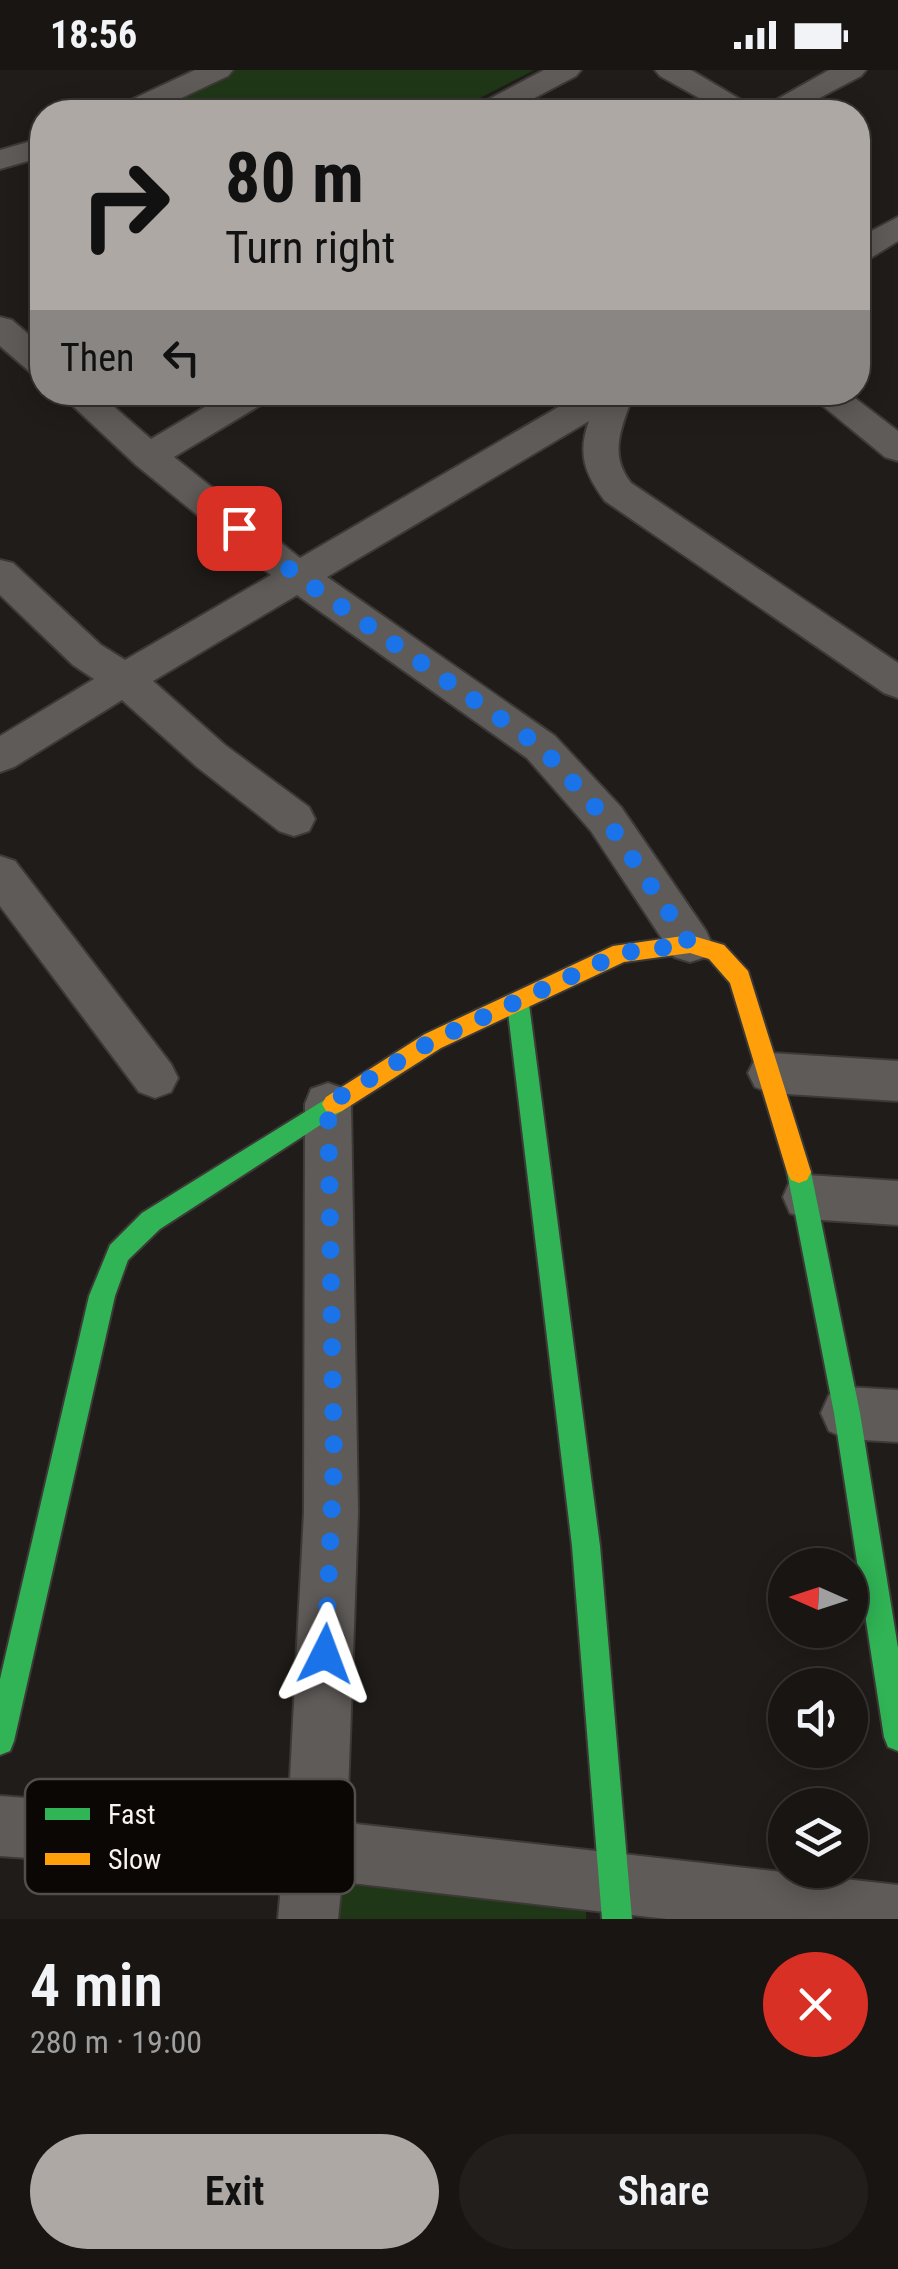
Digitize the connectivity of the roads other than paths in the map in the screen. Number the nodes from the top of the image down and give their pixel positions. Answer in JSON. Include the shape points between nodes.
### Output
{"nodes":[{"id":1,"x":218,"y":70,"type":"edge"},
{"id":2,"x":566,"y":70,"type":"edge"},
{"id":3,"x":670,"y":70,"type":"edge"},
{"id":4,"x":851,"y":70,"type":"edge"},
{"id":5,"x":154,"y":100,"type":"edge"},
{"id":6,"x":510,"y":100,"type":"edge"},
{"id":7,"x":724,"y":100,"type":"edge"},
{"id":8,"x":795,"y":100,"type":"edge"},
{"id":9,"x":30,"y":151,"type":"edge"},
{"id":10,"x":0,"y":160,"type":"edge"},
{"id":11,"x":898,"y":227,"type":"edge"},
{"id":12,"x":870,"y":244,"type":"edge"},
{"id":13,"x":0,"y":328,"type":"edge"},
{"id":14,"x":30,"y":354,"type":"edge"},
{"id":15,"x":90,"y":405,"type":"edge"},
{"id":16,"x":235,"y":405,"type":"edge"},
{"id":17,"x":592,"y":405,"type":"edge"},
{"id":18,"x":610,"y":405,"type":"edge"},
{"id":19,"x":841,"y":405,"type":"edge"},
{"id":20,"x":898,"y":449,"type":"edge"},
{"id":21,"x":149,"y":456,"type":"junction"},
{"id":22,"x":0,"y":573,"type":"edge"},
{"id":23,"x":299,"y":577,"type":"junction"},
{"id":24,"x":125,"y":678,"type":"junction"},
{"id":25,"x":898,"y":684,"type":"edge"},
{"id":26,"x":0,"y":756,"type":"edge"},
{"id":27,"x":294,"y":818,"type":"dead end"},
{"id":28,"x":0,"y":873,"type":"edge"},
{"id":29,"x":690,"y":944,"type":"junction"},
{"id":30,"x":518,"y":1004,"type":"junction"},
{"id":31,"x":771,"y":1073,"type":"junction"},
{"id":32,"x":156,"y":1078,"type":"dead end"},
{"id":33,"x":898,"y":1081,"type":"edge"},
{"id":34,"x":328,"y":1104,"type":"junction"},
{"id":35,"x":806,"y":1197,"type":"junction"},
{"id":36,"x":898,"y":1203,"type":"edge"},
{"id":37,"x":873,"y":1415,"type":"edge"},
{"id":38,"x":893,"y":1667,"type":"edge"},
{"id":39,"x":898,"y":1737,"type":"edge"},
{"id":40,"x":0,"y":1741,"type":"edge"},
{"id":41,"x":319,"y":1779,"type":"edge"},
{"id":42,"x":0,"y":1826,"type":"edge"},
{"id":43,"x":25,"y":1828,"type":"edge"},
{"id":44,"x":355,"y":1855,"type":"edge"},
{"id":45,"x":311,"y":1894,"type":"edge"},
{"id":46,"x":616,"y":1902,"type":"edge"},
{"id":47,"x":898,"y":1914,"type":"edge"},
{"id":48,"x":308,"y":1919,"type":"edge"}],
"edges":[{"from":1,"to":5,"type":"street"},
{"from":2,"to":6,"type":"street"},
{"from":3,"to":7,"type":"street"},
{"from":4,"to":8,"type":"street"},
{"from":9,"to":10,"type":"street"},
{"from":11,"to":12,"type":"street"},
{"from":13,"to":14,"type":"street"},
{"from":15,"to":21,"type":"street"},
{"from":16,"to":21,"type":"street"},
{"from":17,"to":23,"type":"street"},
{"from":18,"to":25,"type":"street","via":[[598,446],[601,473],[618,492]]},
{"from":19,"to":20,"type":"street"},
{"from":21,"to":23,"type":"street"},
{"from":22,"to":24,"type":"street","via":[[87,656]]},
{"from":23,"to":24,"type":"street"},
{"from":23,"to":29,"type":"street","via":[[541,747],[606,819]]},
{"from":24,"to":26,"type":"street"},
{"from":24,"to":27,"type":"street"},
{"from":28,"to":32,"type":"street"},
{"from":29,"to":30,"type":"street","via":[[621,953]]},
{"from":29,"to":31,"type":"street","via":[[716,952],[740,978]]},
{"from":30,"to":34,"type":"street","via":[[432,1041]]},
{"from":30,"to":46,"type":"street","via":[[586,1546]]},
{"from":31,"to":33,"type":"street"},
{"from":31,"to":35,"type":"street"},
{"from":34,"to":40,"type":"street","via":[[150,1221],[119,1253],[102,1296]]},
{"from":34,"to":41,"type":"street","via":[[334,1460]]},
{"from":35,"to":36,"type":"street"},
{"from":35,"to":37,"type":"street"},
{"from":37,"to":38,"type":"street"},
{"from":38,"to":39,"type":"street"},
{"from":42,"to":43,"type":"street"},
{"from":44,"to":46,"type":"street"},
{"from":45,"to":48,"type":"street"},
{"from":46,"to":47,"type":"street"}]}
